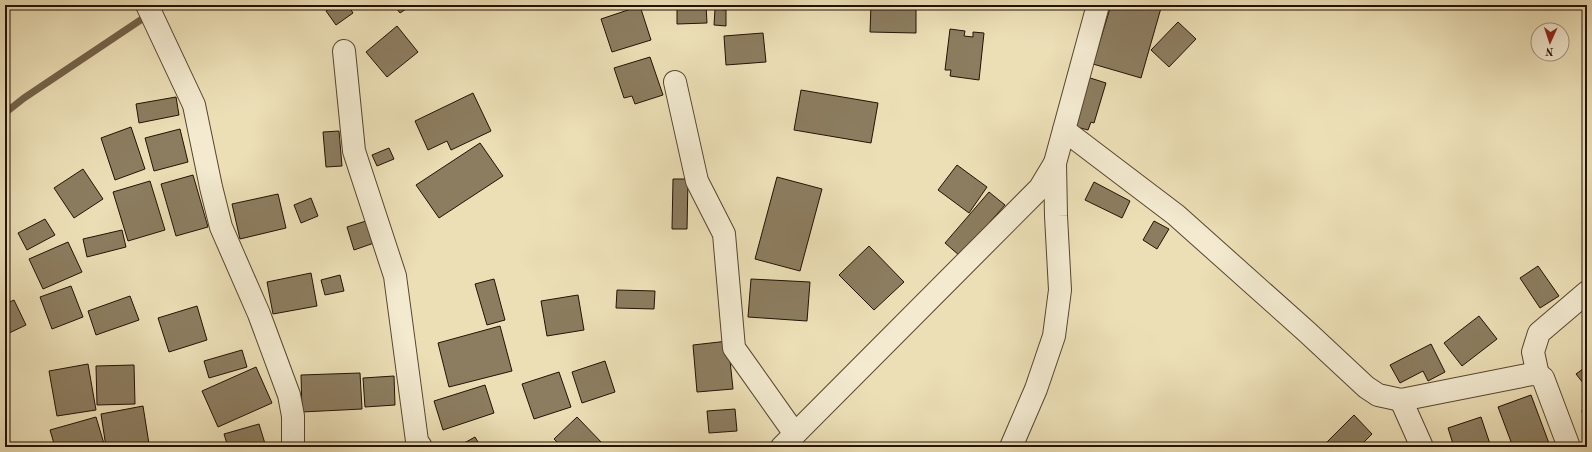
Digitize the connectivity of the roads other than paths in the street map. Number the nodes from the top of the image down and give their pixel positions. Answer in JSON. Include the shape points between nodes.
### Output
{"nodes":[{"id":1,"x":147,"y":5,"type":"edge"},
{"id":2,"x":1098,"y":5,"type":"edge"},
{"id":3,"x":344,"y":51,"type":"dead end"},
{"id":4,"x":675,"y":82,"type":"dead end"},
{"id":5,"x":1064,"y":130,"type":"junction"},
{"id":6,"x":1055,"y":163,"type":"junction"},
{"id":7,"x":1587,"y":292,"type":"edge"},
{"id":8,"x":1538,"y":375,"type":"junction"},
{"id":9,"x":1402,"y":400,"type":"junction"},
{"id":10,"x":789,"y":440,"type":"edge"},
{"id":11,"x":293,"y":447,"type":"edge"},
{"id":12,"x":422,"y":447,"type":"edge"},
{"id":13,"x":1011,"y":447,"type":"edge"},
{"id":14,"x":1422,"y":447,"type":"edge"},
{"id":15,"x":1569,"y":447,"type":"edge"}],
"edges":[{"from":1,"to":11,"type":"street","via":[[194,105],[221,227],[259,314],[289,395],[293,416]]},
{"from":2,"to":5,"type":"street"},
{"from":3,"to":12,"type":"street","via":[[354,151],[395,276],[417,441]]},
{"from":4,"to":10,"type":"street","via":[[697,181],[724,234],[734,348]]},
{"from":5,"to":6,"type":"street"},
{"from":5,"to":9,"type":"street","via":[[1176,215],[1366,387],[1378,395]]},
{"from":6,"to":10,"type":"street","via":[[1040,188]]},
{"from":6,"to":13,"type":"street","via":[[1060,290],[1054,336],[1036,389]]},
{"from":7,"to":8,"type":"street","via":[[1539,332],[1533,352]]},
{"from":8,"to":9,"type":"street","via":[[1532,374]]},
{"from":8,"to":15,"type":"street","via":[[1543,378]]},
{"from":9,"to":14,"type":"street"}]}
